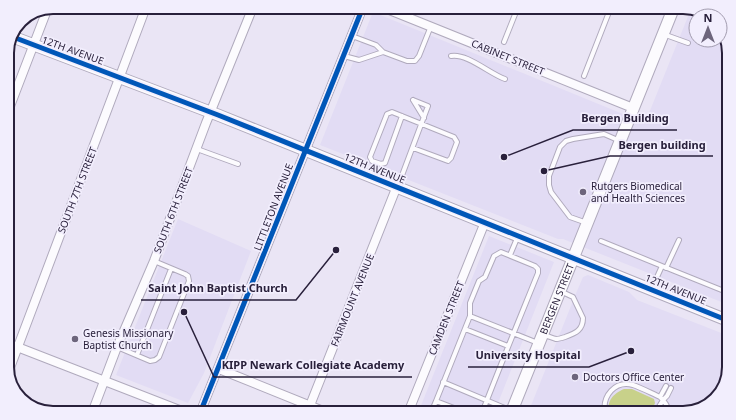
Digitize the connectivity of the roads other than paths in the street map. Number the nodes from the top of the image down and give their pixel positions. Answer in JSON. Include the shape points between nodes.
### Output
{"nodes":[{"id":1,"x":143,"y":14,"type":"edge"},
{"id":2,"x":250,"y":14,"type":"edge"},
{"id":3,"x":360,"y":14,"type":"edge"},
{"id":4,"x":400,"y":14,"type":"edge"},
{"id":5,"x":515,"y":14,"type":"edge"},
{"id":6,"x":608,"y":14,"type":"edge"},
{"id":7,"x":671,"y":14,"type":"edge"},
{"id":8,"x":44,"y":15,"type":"edge"},
{"id":9,"x":431,"y":26,"type":"junction"},
{"id":10,"x":663,"y":34,"type":"junction"},
{"id":11,"x":352,"y":36,"type":"junction"},
{"id":12,"x":17,"y":39,"type":"edge"},
{"id":13,"x":504,"y":42,"type":"dead end"},
{"id":14,"x":688,"y":43,"type":"dead end"},
{"id":15,"x":33,"y":45,"type":"junction"},
{"id":16,"x":383,"y":52,"type":"junction"},
{"id":17,"x":344,"y":56,"type":"junction"},
{"id":18,"x":451,"y":56,"type":"dead end"},
{"id":19,"x":584,"y":76,"type":"dead end"},
{"id":20,"x":120,"y":77,"type":"junction"},
{"id":21,"x":505,"y":79,"type":"dead end"},
{"id":22,"x":14,"y":95,"type":"edge"},
{"id":23,"x":633,"y":108,"type":"junction"},
{"id":24,"x":211,"y":112,"type":"junction"},
{"id":25,"x":402,"y":116,"type":"junction"},
{"id":26,"x":424,"y":118,"type":"junction"},
{"id":27,"x":422,"y":125,"type":"junction"},
{"id":28,"x":621,"y":141,"type":"junction"},
{"id":29,"x":413,"y":148,"type":"junction"},
{"id":30,"x":197,"y":149,"type":"junction"},
{"id":31,"x":305,"y":150,"type":"junction"},
{"id":32,"x":238,"y":164,"type":"dead end"},
{"id":33,"x":397,"y":186,"type":"junction"},
{"id":34,"x":485,"y":222,"type":"junction"},
{"id":35,"x":587,"y":223,"type":"junction"},
{"id":36,"x":518,"y":235,"type":"junction"},
{"id":37,"x":679,"y":240,"type":"dead end"},
{"id":38,"x":601,"y":241,"type":"dead end"},
{"id":39,"x":510,"y":255,"type":"junction"},
{"id":40,"x":574,"y":258,"type":"junction"},
{"id":41,"x":154,"y":261,"type":"junction"},
{"id":42,"x":664,"y":267,"type":"junction"},
{"id":43,"x":173,"y":270,"type":"junction"},
{"id":44,"x":652,"y":289,"type":"junction"},
{"id":45,"x":722,"y":290,"type":"edge"},
{"id":46,"x":560,"y":291,"type":"junction"},
{"id":47,"x":470,"y":316,"type":"junction"},
{"id":48,"x":722,"y":317,"type":"edge"},
{"id":49,"x":465,"y":329,"type":"junction"},
{"id":50,"x":514,"y":334,"type":"junction"},
{"id":51,"x":540,"y":338,"type":"junction"},
{"id":52,"x":508,"y":346,"type":"junction"},
{"id":53,"x":14,"y":347,"type":"edge"},
{"id":54,"x":117,"y":347,"type":"junction"},
{"id":55,"x":18,"y":348,"type":"junction"},
{"id":56,"x":139,"y":356,"type":"junction"},
{"id":57,"x":14,"y":358,"type":"edge"},
{"id":58,"x":219,"y":370,"type":"junction"},
{"id":59,"x":104,"y":380,"type":"junction"},
{"id":60,"x":443,"y":382,"type":"junction"},
{"id":61,"x":666,"y":386,"type":"dead end"},
{"id":62,"x":671,"y":388,"type":"dead end"},
{"id":63,"x":661,"y":398,"type":"junction"},
{"id":64,"x":436,"y":400,"type":"junction"},
{"id":65,"x":487,"y":400,"type":"junction"},
{"id":66,"x":95,"y":406,"type":"edge"},
{"id":67,"x":169,"y":406,"type":"edge"},
{"id":68,"x":203,"y":406,"type":"edge"},
{"id":69,"x":300,"y":406,"type":"edge"},
{"id":70,"x":311,"y":406,"type":"edge"},
{"id":71,"x":411,"y":406,"type":"edge"},
{"id":72,"x":434,"y":406,"type":"edge"},
{"id":73,"x":450,"y":406,"type":"edge"},
{"id":74,"x":485,"y":406,"type":"edge"},
{"id":75,"x":500,"y":406,"type":"edge"},
{"id":76,"x":514,"y":406,"type":"edge"},
{"id":77,"x":604,"y":406,"type":"edge"},
{"id":78,"x":658,"y":406,"type":"edge"},
{"id":79,"x":667,"y":406,"type":"edge"}],
"edges":[{"from":1,"to":20,"type":"street","name":"SOUTH 7TH STREET"},
{"from":2,"to":24,"type":"street","name":"SOUTH 6TH STREET"},
{"from":3,"to":11,"type":"street","name":"LITTLETON AVENUE"},
{"from":4,"to":9,"type":"street","name":"CABINET STREET"},
{"from":5,"to":13,"type":"lane"},
{"from":6,"to":19,"type":"lane"},
{"from":7,"to":10,"type":"street","name":"BERGEN STREET"},
{"from":8,"to":15,"type":"street"},
{"from":9,"to":16,"type":"lane","via":[[419,56],[414,61]]},
{"from":9,"to":23,"type":"street","name":"CABINET STREET"},
{"from":10,"to":14,"type":"lane"},
{"from":10,"to":23,"type":"street","name":"BERGEN STREET"},
{"from":11,"to":16,"type":"lane","via":[[376,46]]},
{"from":11,"to":17,"type":"street","name":"LITTLETON AVENUE"},
{"from":12,"to":15,"type":"street","name":"12TH AVENUE"},
{"from":15,"to":20,"type":"street","name":"12TH AVENUE"},
{"from":15,"to":22,"type":"street"},
{"from":16,"to":17,"type":"lane","via":[[359,60]]},
{"from":17,"to":31,"type":"street","name":"LITTLETON AVENUE"},
{"from":18,"to":21,"type":"lane","via":[[458,56],[481,65],[494,75]]},
{"from":20,"to":24,"type":"street","name":"12TH AVENUE"},
{"from":20,"to":55,"type":"street","name":"SOUTH 7TH STREET"},
{"from":23,"to":28,"type":"street","name":"BERGEN STREET"},
{"from":24,"to":30,"type":"street","name":"SOUTH 6TH STREET"},
{"from":24,"to":31,"type":"street","name":"12TH AVENUE"},
{"from":25,"to":25,"type":"lane","via":[[391,112],[386,114],[370,157],[372,161],[384,164]]},
{"from":25,"to":27,"type":"lane"},
{"from":26,"to":26,"type":"lane","via":[[413,100],[428,106]]},
{"from":26,"to":27,"type":"lane"},
{"from":27,"to":29,"type":"lane"},
{"from":27,"to":29,"type":"lane","via":[[454,137],[457,144],[448,161]]},
{"from":28,"to":35,"type":"street","name":"BERGEN STREET"},
{"from":28,"to":35,"type":"lane","via":[[604,134],[566,141],[560,147],[549,176],[551,192],[570,217]]},
{"from":29,"to":33,"type":"lane"},
{"from":30,"to":32,"type":"lane"},
{"from":30,"to":41,"type":"street","name":"SOUTH 6TH STREET"},
{"from":31,"to":33,"type":"street","name":"12TH AVENUE"},
{"from":31,"to":58,"type":"street","name":"LITTLETON AVENUE"},
{"from":33,"to":34,"type":"street","name":"12TH AVENUE"},
{"from":33,"to":70,"type":"street","name":"FAIRMOUNT AVENUE"},
{"from":34,"to":36,"type":"street","name":"12TH AVENUE"},
{"from":34,"to":71,"type":"street","name":"CAMDEN STREET"},
{"from":35,"to":40,"type":"street","name":"BERGEN STREET"},
{"from":36,"to":39,"type":"lane"},
{"from":36,"to":40,"type":"street","name":"12TH AVENUE"},
{"from":37,"to":42,"type":"lane"},
{"from":38,"to":42,"type":"lane"},
{"from":39,"to":47,"type":"lane","via":[[501,252],[494,256],[470,303]]},
{"from":39,"to":50,"type":"lane","via":[[535,266],[538,271]]},
{"from":40,"to":44,"type":"street","name":"12TH AVENUE"},
{"from":40,"to":46,"type":"street","name":"BERGEN STREET"},
{"from":41,"to":43,"type":"lane"},
{"from":41,"to":54,"type":"street","name":"SOUTH 6TH STREET"},
{"from":42,"to":44,"type":"lane"},
{"from":42,"to":45,"type":"lane"},
{"from":43,"to":56,"type":"lane"},
{"from":43,"to":56,"type":"lane","via":[[188,276],[188,285],[159,357],[150,361]]},
{"from":44,"to":48,"type":"street","name":"12TH AVENUE"},
{"from":46,"to":51,"type":"street","name":"BERGEN STREET"},
{"from":46,"to":51,"type":"lane","via":[[574,297],[583,319],[579,331],[560,339]]},
{"from":47,"to":49,"type":"lane"},
{"from":47,"to":50,"type":"lane"},
{"from":49,"to":52,"type":"lane"},
{"from":49,"to":60,"type":"lane"},
{"from":50,"to":51,"type":"lane"},
{"from":50,"to":52,"type":"lane"},
{"from":51,"to":76,"type":"street","name":"BERGEN STREET"},
{"from":52,"to":65,"type":"lane"},
{"from":53,"to":55,"type":"street"},
{"from":54,"to":56,"type":"lane"},
{"from":54,"to":59,"type":"street","name":"SOUTH 6TH STREET"},
{"from":55,"to":57,"type":"street","name":"SOUTH 7TH STREET"},
{"from":55,"to":59,"type":"street"},
{"from":58,"to":68,"type":"street","name":"LITTLETON AVENUE"},
{"from":58,"to":69,"type":"street"},
{"from":59,"to":66,"type":"street","name":"SOUTH 6TH STREET"},
{"from":59,"to":67,"type":"street"},
{"from":60,"to":64,"type":"lane"},
{"from":60,"to":65,"type":"lane"},
{"from":61,"to":63,"type":"lane"},
{"from":62,"to":63,"type":"lane","via":[[667,396]]},
{"from":63,"to":77,"type":"lane","via":[[633,385],[621,385],[609,392]]},
{"from":63,"to":78,"type":"lane"},
{"from":63,"to":79,"type":"lane"},
{"from":64,"to":72,"type":"lane"},
{"from":64,"to":73,"type":"lane"},
{"from":65,"to":74,"type":"lane"},
{"from":65,"to":75,"type":"lane"}]}
